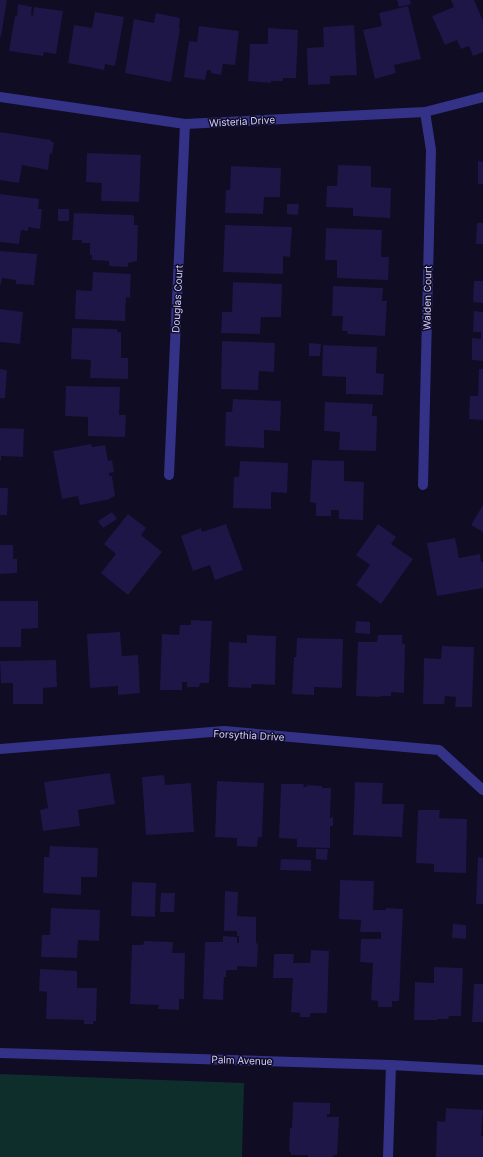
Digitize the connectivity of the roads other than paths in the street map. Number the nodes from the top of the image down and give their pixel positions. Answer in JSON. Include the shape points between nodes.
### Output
{"nodes":[{"id":1,"x":483,"y":97,"type":"edge"},
{"id":2,"x":0,"y":98,"type":"edge"},
{"id":3,"x":424,"y":112,"type":"junction"},
{"id":4,"x":185,"y":124,"type":"junction"},
{"id":5,"x":169,"y":475,"type":"dead end"},
{"id":6,"x":423,"y":485,"type":"dead end"},
{"id":7,"x":0,"y":749,"type":"edge"},
{"id":8,"x":483,"y":790,"type":"edge"},
{"id":9,"x":0,"y":1052,"type":"edge"},
{"id":10,"x":391,"y":1065,"type":"junction"},
{"id":11,"x":483,"y":1070,"type":"edge"},
{"id":12,"x":388,"y":1157,"type":"edge"}],
"edges":[{"from":1,"to":3,"type":"street","name":"Wisteria Drive"},
{"from":2,"to":4,"type":"street","name":"Wisteria Drive"},
{"from":3,"to":4,"type":"street","name":"Wisteria Drive"},
{"from":3,"to":6,"type":"street","name":"Walden Court","via":[[431,150]]},
{"from":4,"to":5,"type":"street","name":"Douglas Court"},
{"from":7,"to":8,"type":"street","name":"Forsythia Drive","via":[[224,731],[239,732],[439,750]]},
{"from":9,"to":10,"type":"street","name":"Palm Avenue"},
{"from":10,"to":11,"type":"street","name":"Palm Avenue"},
{"from":10,"to":12,"type":"street"}]}
